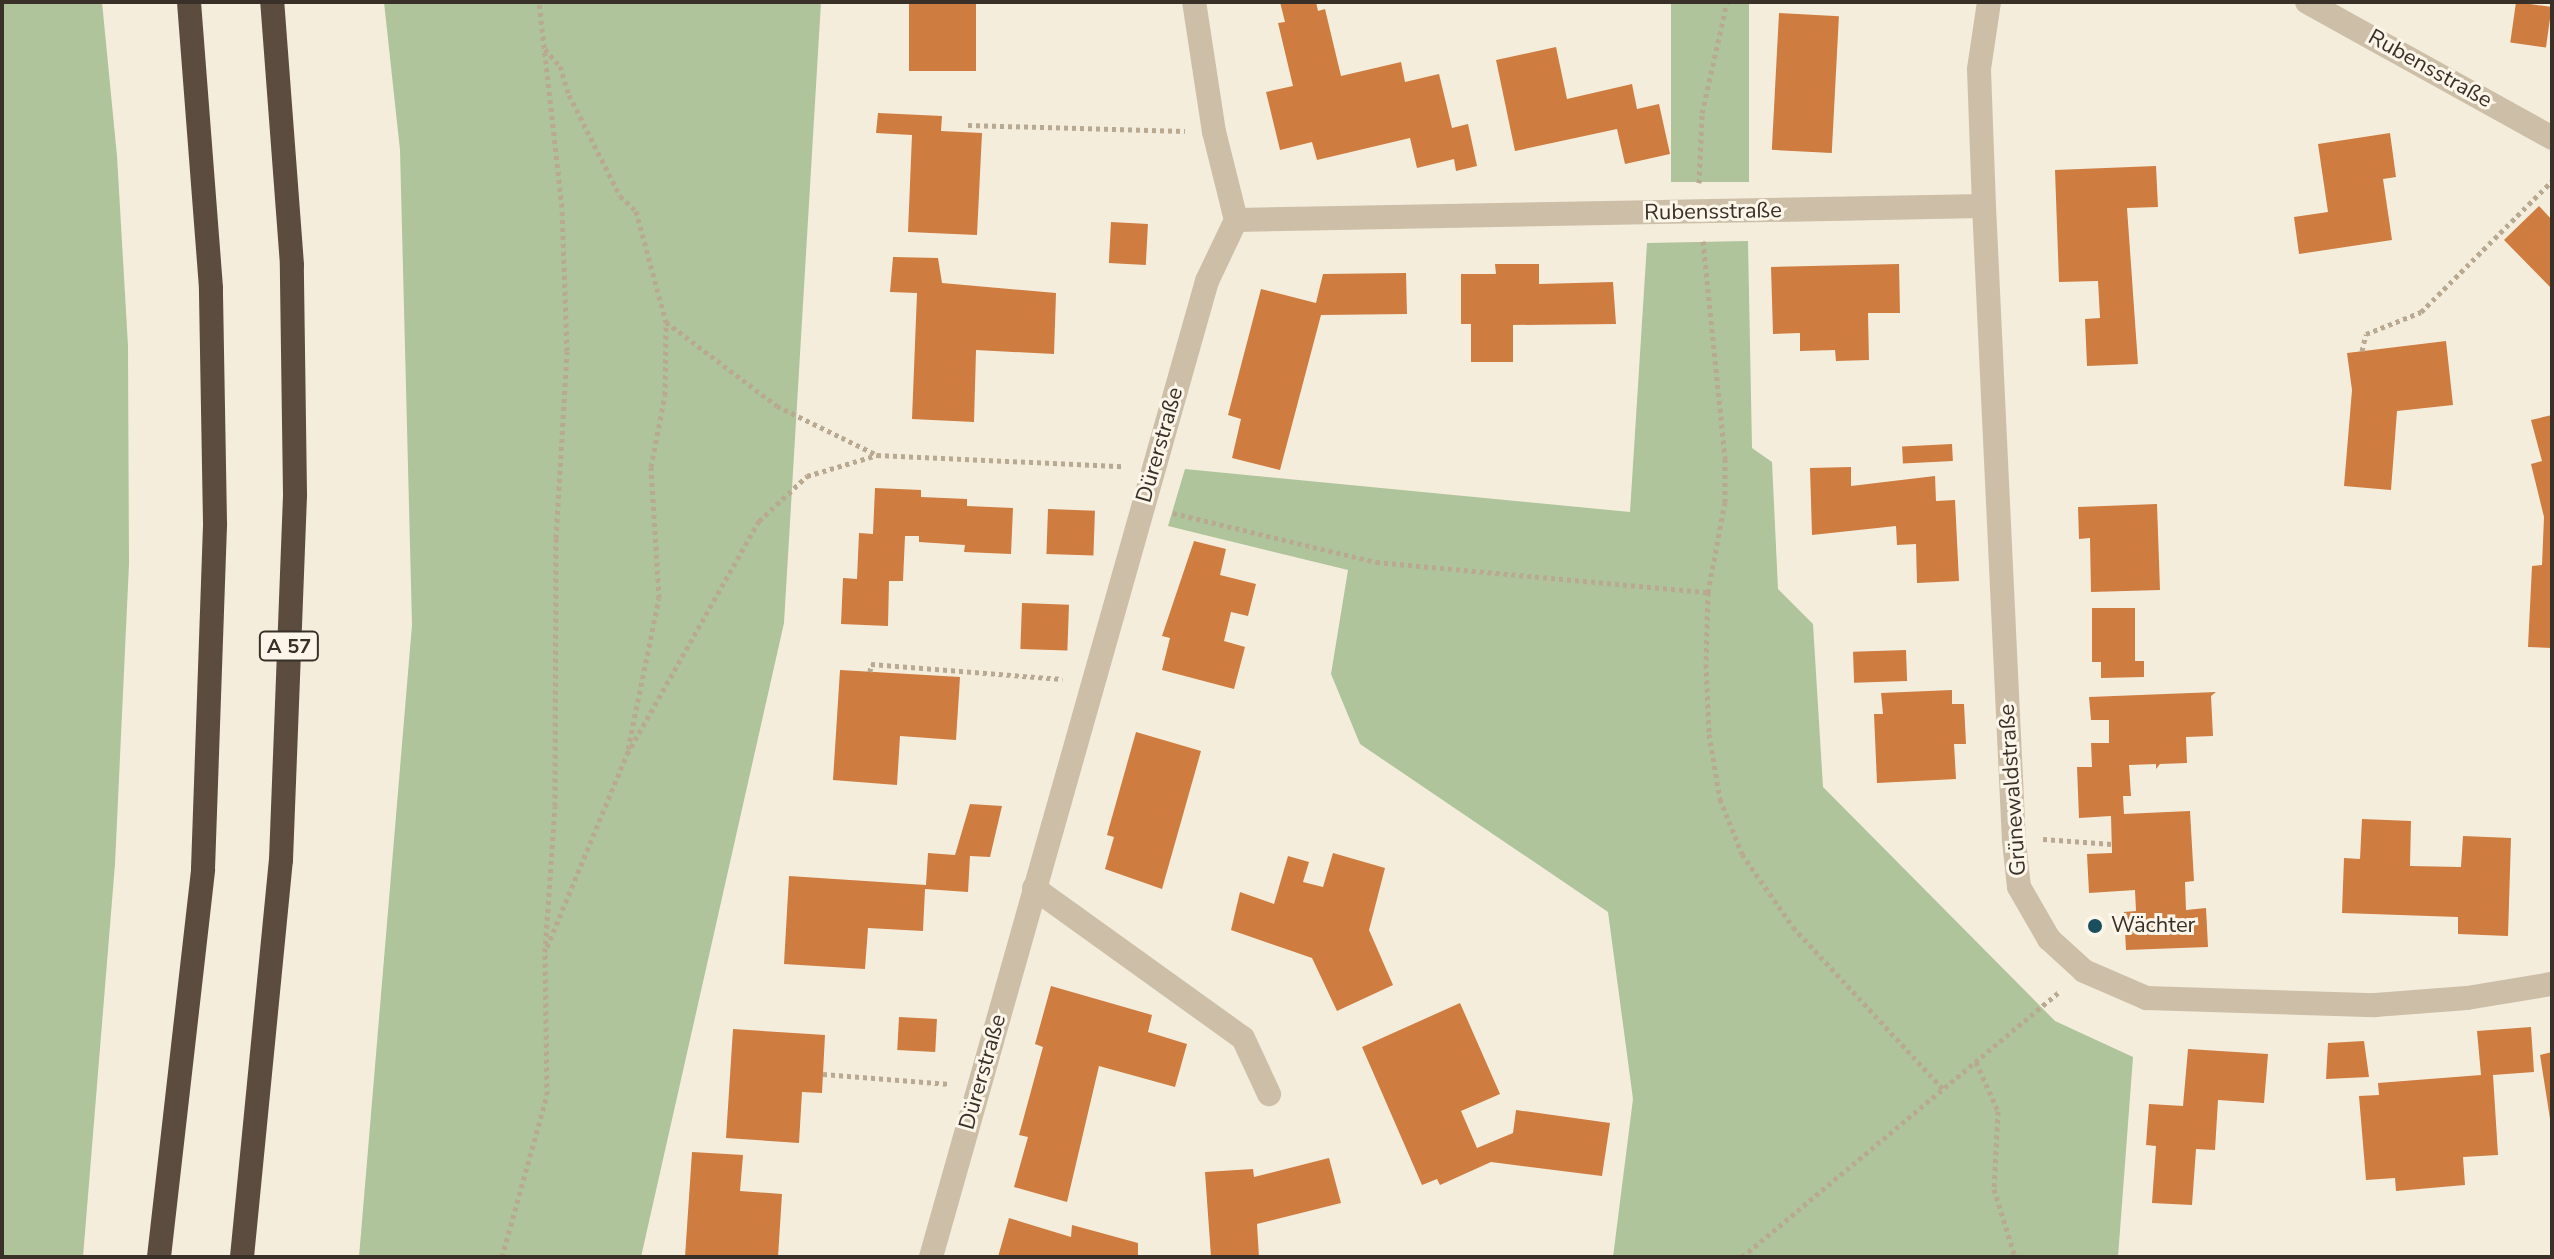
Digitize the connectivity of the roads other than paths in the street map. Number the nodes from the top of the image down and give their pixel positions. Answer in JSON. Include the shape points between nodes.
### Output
{"nodes":[{"id":1,"x":189,"y":2,"type":"edge"},
{"id":2,"x":272,"y":2,"type":"edge"},
{"id":3,"x":1194,"y":2,"type":"edge"},
{"id":4,"x":1989,"y":2,"type":"edge"},
{"id":5,"x":2307,"y":2,"type":"edge"},
{"id":6,"x":2552,"y":138,"type":"edge"},
{"id":7,"x":1984,"y":206,"type":"junction"},
{"id":8,"x":1236,"y":220,"type":"junction"},
{"id":9,"x":1034,"y":888,"type":"junction"},
{"id":10,"x":2552,"y":984,"type":"edge"},
{"id":11,"x":1269,"y":1094,"type":"dead end"},
{"id":12,"x":159,"y":1257,"type":"edge"},
{"id":13,"x":242,"y":1257,"type":"edge"},
{"id":14,"x":931,"y":1257,"type":"edge"}],
"edges":[{"from":1,"to":12,"type":"highway","via":[[211,288],[215,523],[203,869]]},
{"from":2,"to":13,"type":"highway","number":"A 57","via":[[292,265],[295,494],[281,860]]},
{"from":3,"to":8,"type":"street","via":[[1214,132]]},
{"from":4,"to":7,"type":"street","via":[[1979,69]]},
{"from":5,"to":6,"type":"street","name":"Rubensstraße"},
{"from":7,"to":8,"type":"street","name":"Rubensstraße"},
{"from":7,"to":10,"type":"street","name":"Grünewaldstraße","via":[[2014,841],[2019,887],[2049,939],[2084,971],[2146,998],[2268,1005],[2421,1002]]},
{"from":8,"to":9,"type":"street","name":"Dürerstraße","via":[[1207,281]]},
{"from":9,"to":11,"type":"street","via":[[1243,1038]]},
{"from":9,"to":14,"type":"street","name":"Dürerstraße"}]}
